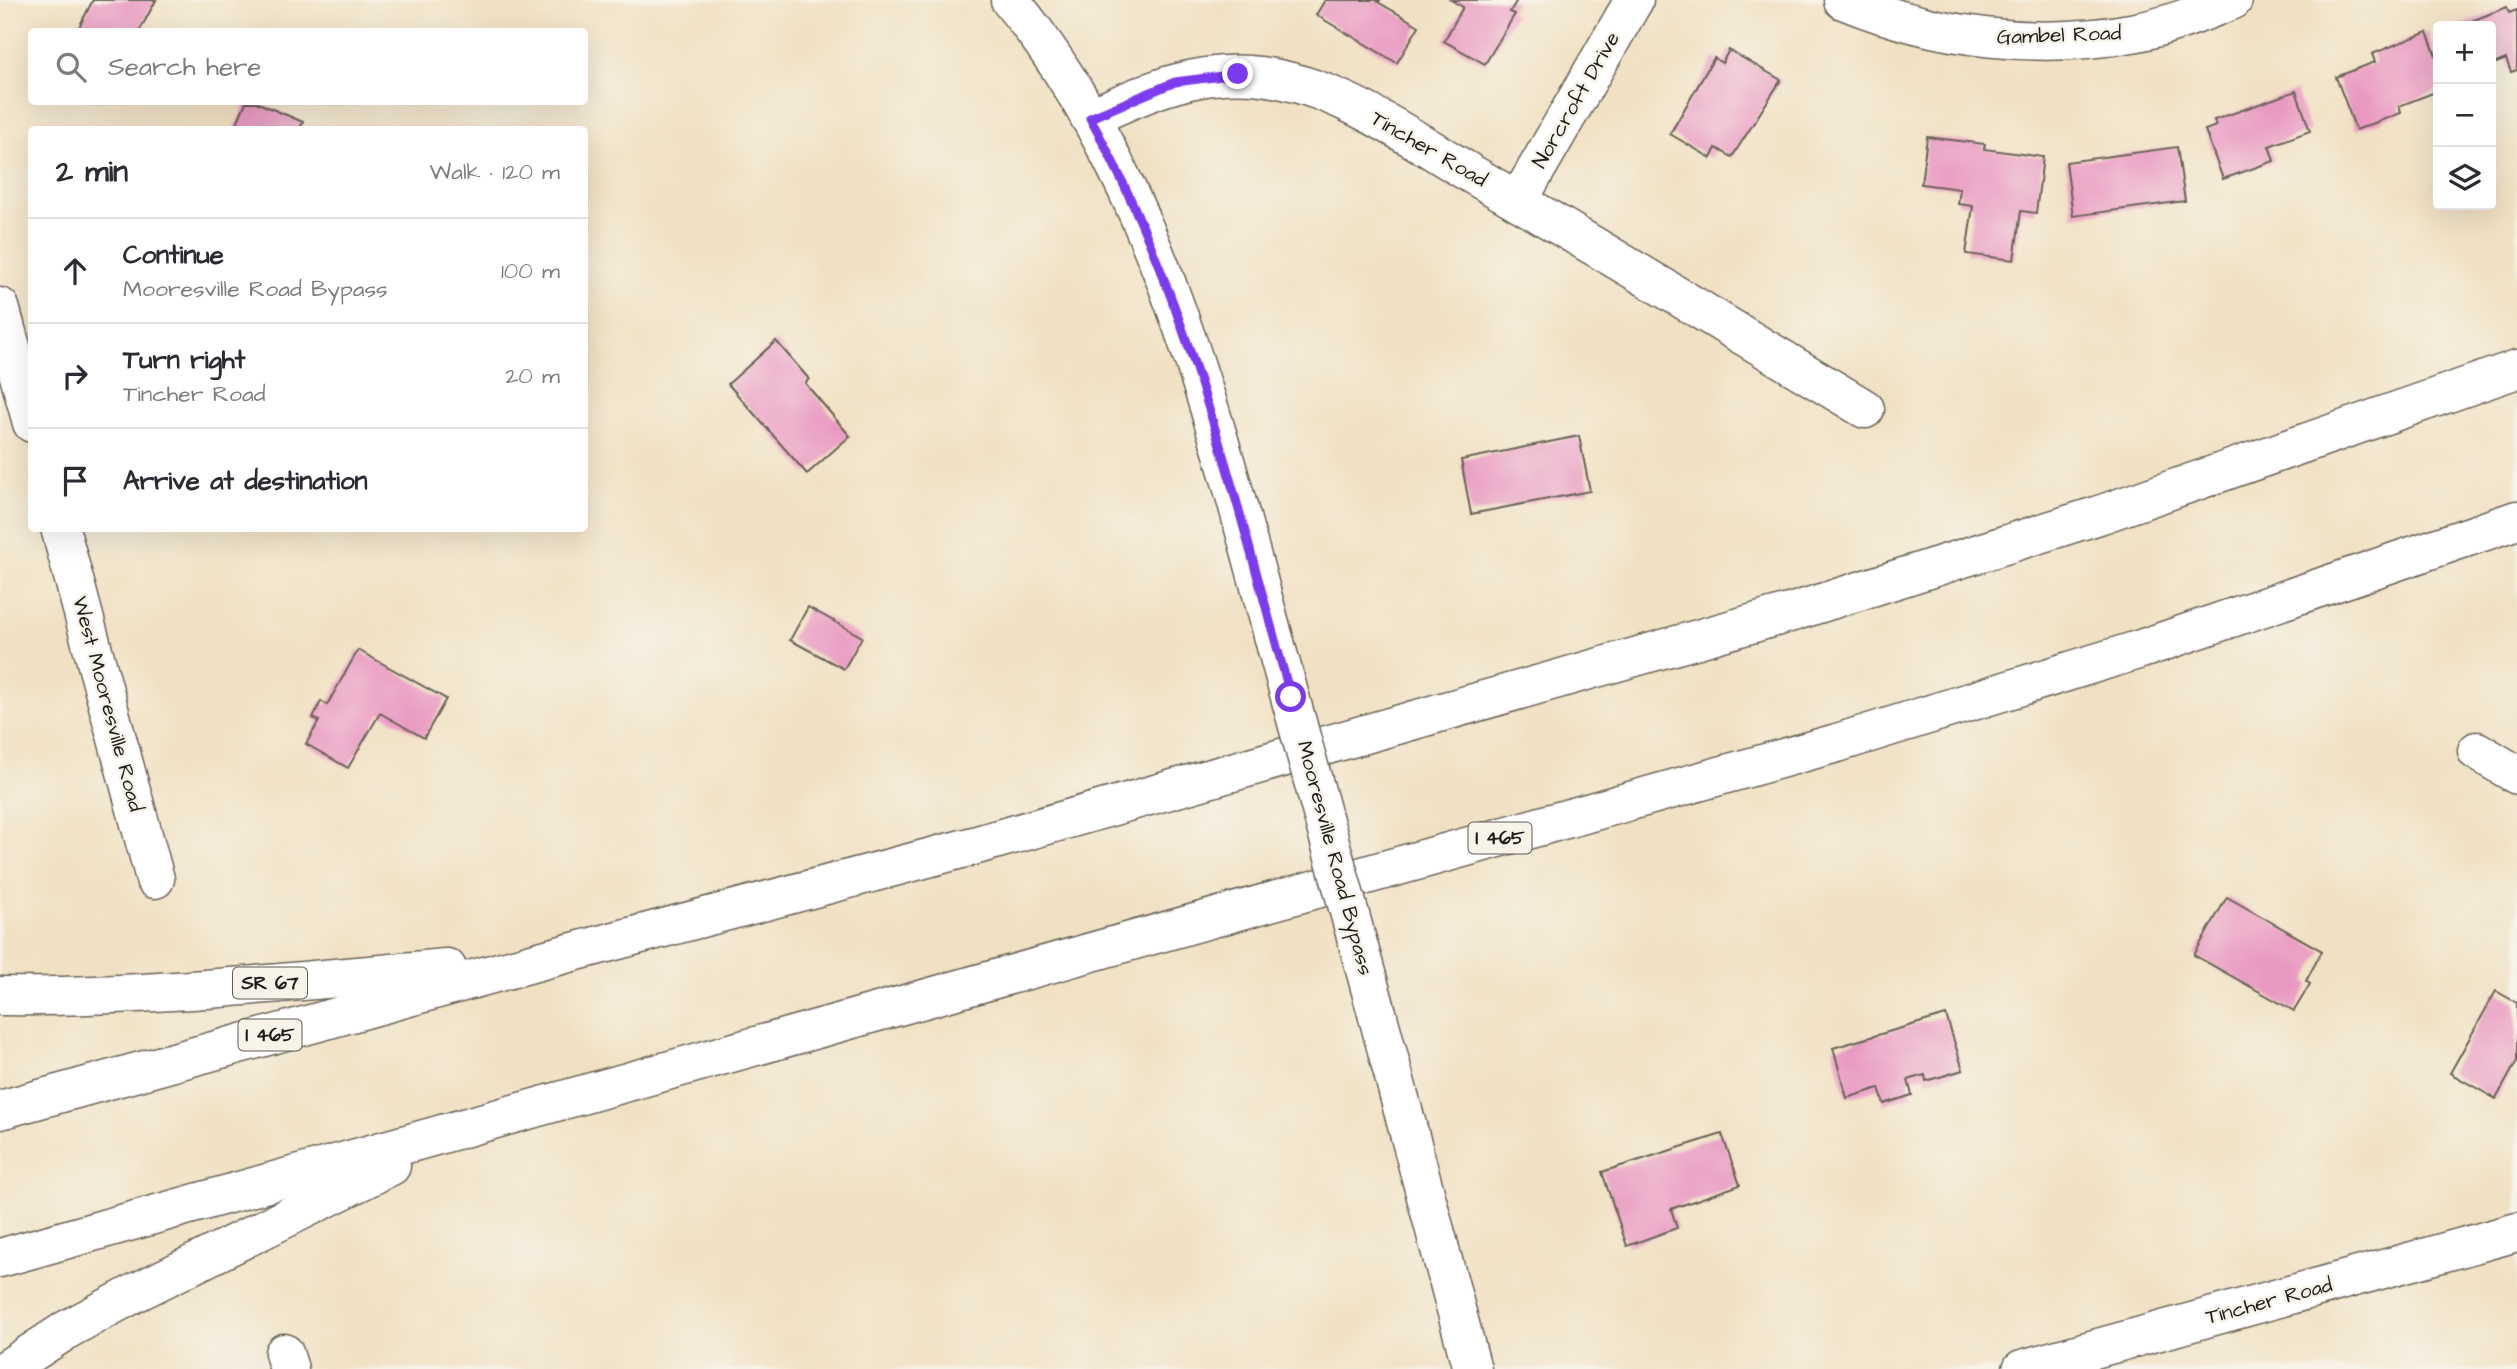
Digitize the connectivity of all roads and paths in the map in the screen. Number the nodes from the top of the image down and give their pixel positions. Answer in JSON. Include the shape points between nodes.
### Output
{"nodes":[{"id":1,"x":1010,"y":0,"type":"edge"},
{"id":2,"x":1634,"y":0,"type":"edge"},
{"id":3,"x":1843,"y":0,"type":"edge"},
{"id":4,"x":2233,"y":0,"type":"edge"},
{"id":5,"x":1090,"y":118,"type":"junction"},
{"id":6,"x":1518,"y":201,"type":"junction"},
{"id":7,"x":0,"y":307,"type":"edge"},
{"id":8,"x":2517,"y":369,"type":"edge"},
{"id":9,"x":28,"y":408,"type":"edge"},
{"id":10,"x":1865,"y":409,"type":"dead end"},
{"id":11,"x":2517,"y":520,"type":"edge"},
{"id":12,"x":61,"y":532,"type":"edge"},
{"id":13,"x":2477,"y":751,"type":"dead end"},
{"id":14,"x":2517,"y":775,"type":"edge"},
{"id":15,"x":155,"y":879,"type":"dead end"},
{"id":16,"x":539,"y":961,"type":"junction"},
{"id":17,"x":0,"y":996,"type":"edge"},
{"id":18,"x":0,"y":1110,"type":"edge"},
{"id":19,"x":474,"y":1125,"type":"junction"},
{"id":20,"x":2517,"y":1232,"type":"edge"},
{"id":21,"x":0,"y":1258,"type":"edge"},
{"id":22,"x":7,"y":1369,"type":"edge"},
{"id":23,"x":1472,"y":1369,"type":"edge"},
{"id":24,"x":2022,"y":1369,"type":"edge"}],
"edges":[{"from":1,"to":5,"type":"main road"},
{"from":2,"to":6,"type":"main road","name":"Norcroft Drive"},
{"from":3,"to":4,"type":"main road","name":"Gambel Road","via":[[1930,28],[2022,41],[2138,32]]},
{"from":5,"to":6,"type":"main road","name":"Tincher Road","via":[[1185,80],[1238,74],[1280,79],[1338,98]]},
{"from":5,"to":23,"type":"main road","name":"Mooresville Road Bypass","bridge":true,"via":[[1142,225],[1179,319],[1237,502]]},
{"from":6,"to":10,"type":"main road","name":"Tincher Road"},
{"from":7,"to":9,"type":"main road"},
{"from":8,"to":16,"type":"main road","number":"I 465","via":[[2099,515],[1796,611],[977,845]]},
{"from":11,"to":19,"type":"main road","number":"I 465","via":[[2141,649],[1837,743]]},
{"from":12,"to":15,"type":"main road","name":"West Mooresville Road"},
{"from":13,"to":14,"type":"main road"},
{"from":16,"to":17,"type":"main road","number":"SR 67","via":[[187,990]]},
{"from":16,"to":18,"type":"main road","number":"I 465"},
{"from":19,"to":21,"type":"main road","number":"I 465"},
{"from":19,"to":22,"type":"main road","via":[[137,1292]]},
{"from":20,"to":24,"type":"main road","name":"Tincher Road"}]}
